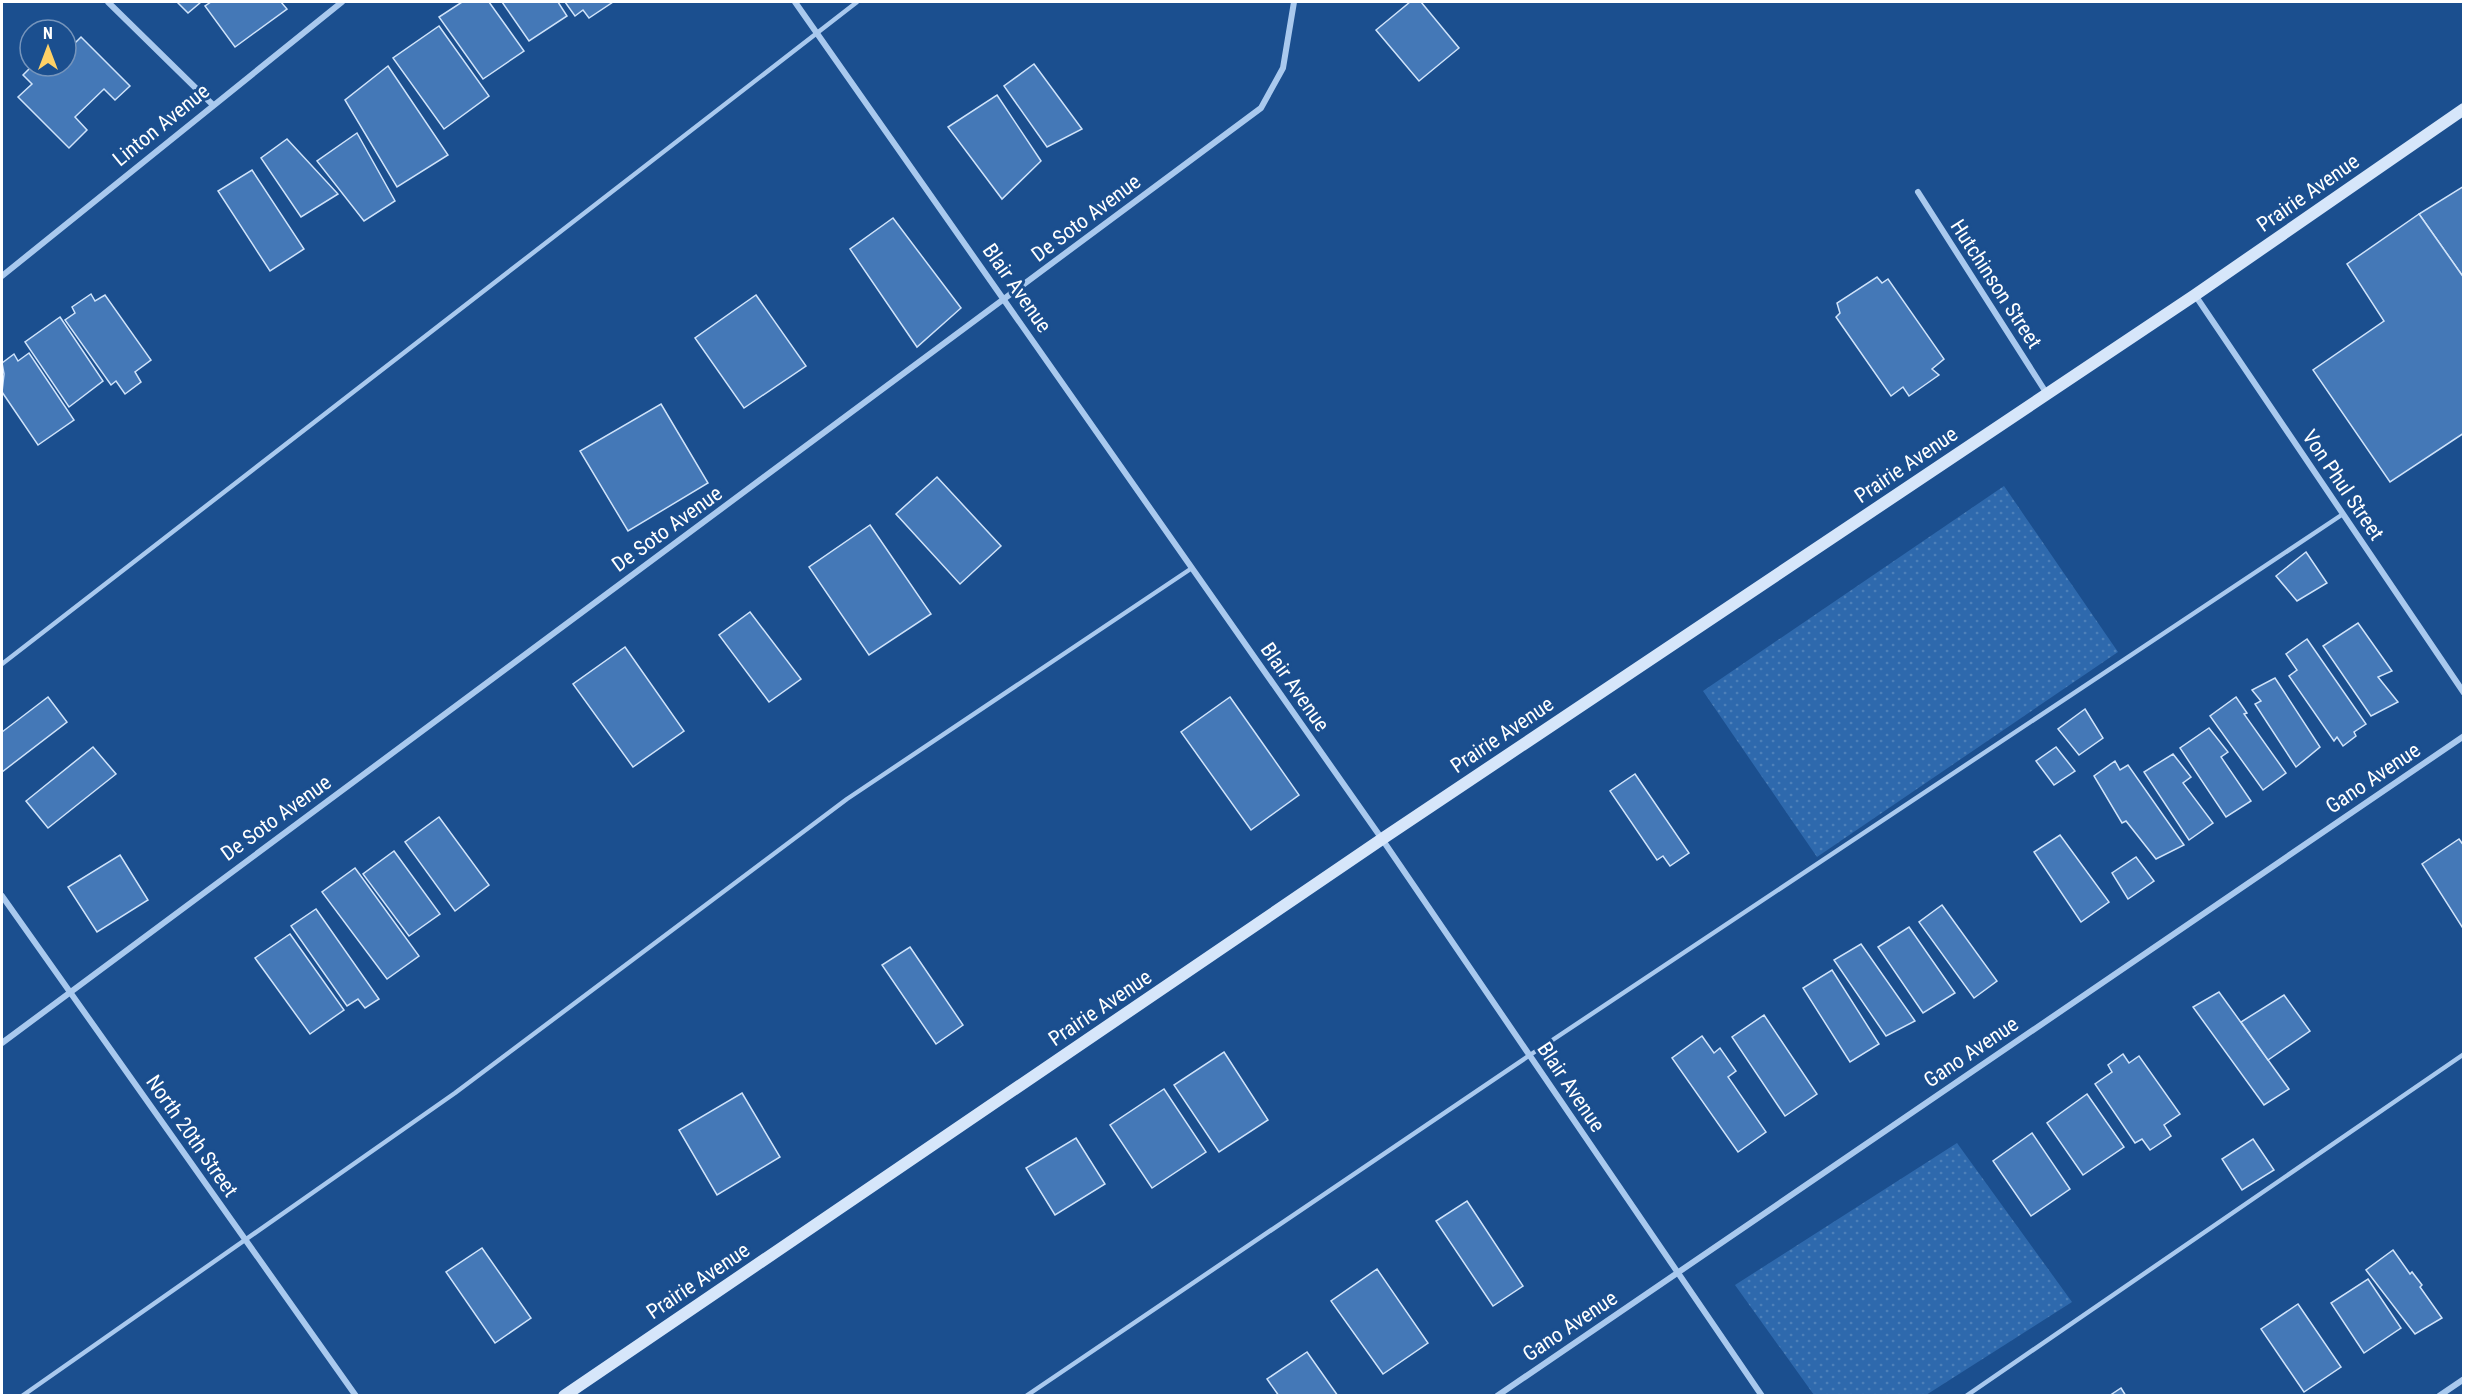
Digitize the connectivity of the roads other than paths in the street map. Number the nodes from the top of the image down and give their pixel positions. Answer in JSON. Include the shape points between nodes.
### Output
{"nodes":[{"id":1,"x":108,"y":2,"type":"edge"},
{"id":2,"x":342,"y":2,"type":"edge"},
{"id":3,"x":795,"y":2,"type":"edge"},
{"id":4,"x":857,"y":2,"type":"edge"},
{"id":5,"x":1294,"y":2,"type":"edge"},
{"id":6,"x":816,"y":32,"type":"junction"},
{"id":7,"x":212,"y":104,"type":"junction"},
{"id":8,"x":2463,"y":109,"type":"edge"},
{"id":9,"x":1918,"y":192,"type":"dead end"},
{"id":10,"x":2,"y":276,"type":"edge"},
{"id":11,"x":2195,"y":295,"type":"junction"},
{"id":12,"x":1005,"y":300,"type":"junction"},
{"id":13,"x":2047,"y":394,"type":"junction"},
{"id":14,"x":2343,"y":514,"type":"junction"},
{"id":15,"x":1192,"y":568,"type":"junction"},
{"id":16,"x":2,"y":664,"type":"edge"},
{"id":17,"x":2463,"y":693,"type":"edge"},
{"id":18,"x":2463,"y":736,"type":"edge"},
{"id":19,"x":1382,"y":839,"type":"junction"},
{"id":20,"x":2,"y":896,"type":"edge"},
{"id":21,"x":70,"y":992,"type":"junction"},
{"id":22,"x":2,"y":1043,"type":"edge"},
{"id":23,"x":2463,"y":1054,"type":"edge"},
{"id":24,"x":1530,"y":1055,"type":"junction"},
{"id":25,"x":244,"y":1238,"type":"junction"},
{"id":26,"x":1678,"y":1272,"type":"junction"},
{"id":27,"x":2463,"y":1379,"type":"edge"},
{"id":28,"x":22,"y":1395,"type":"edge"},
{"id":29,"x":356,"y":1395,"type":"edge"},
{"id":30,"x":564,"y":1395,"type":"edge"},
{"id":31,"x":1026,"y":1395,"type":"edge"},
{"id":32,"x":1497,"y":1395,"type":"edge"},
{"id":33,"x":1762,"y":1395,"type":"edge"},
{"id":34,"x":1966,"y":1395,"type":"edge"},
{"id":35,"x":2439,"y":1395,"type":"edge"}],
"edges":[{"from":1,"to":7,"type":"street"},
{"from":2,"to":7,"type":"street","name":"Linton Avenue"},
{"from":3,"to":6,"type":"street","name":"Blair Avenue"},
{"from":4,"to":6,"type":"lane"},
{"from":5,"to":12,"type":"street","name":"De Soto Avenue","via":[[1283,68],[1261,108]]},
{"from":6,"to":12,"type":"street","name":"Blair Avenue"},
{"from":6,"to":16,"type":"lane"},
{"from":7,"to":10,"type":"street","name":"Linton Avenue"},
{"from":8,"to":11,"type":"street","name":"Prairie Avenue"},
{"from":9,"to":13,"type":"street","name":"Hutchinson Street"},
{"from":11,"to":13,"type":"street","name":"Prairie Avenue"},
{"from":11,"to":14,"type":"street","name":"Von Phul Street"},
{"from":12,"to":15,"type":"street","name":"Blair Avenue"},
{"from":12,"to":21,"type":"street","name":"De Soto Avenue"},
{"from":13,"to":19,"type":"street","name":"Prairie Avenue"},
{"from":14,"to":17,"type":"street","name":"Von Phul Street"},
{"from":14,"to":24,"type":"lane"},
{"from":15,"to":19,"type":"street","name":"Blair Avenue"},
{"from":15,"to":25,"type":"lane","via":[[847,799],[455,1093]]},
{"from":18,"to":26,"type":"street","name":"Gano Avenue"},
{"from":19,"to":24,"type":"street","name":"Blair Avenue"},
{"from":19,"to":30,"type":"street","name":"Prairie Avenue"},
{"from":20,"to":21,"type":"street","name":"North 20th Street"},
{"from":21,"to":22,"type":"street","name":"De Soto Avenue"},
{"from":21,"to":25,"type":"street","name":"North 20th Street"},
{"from":23,"to":34,"type":"lane"},
{"from":24,"to":26,"type":"street","name":"Blair Avenue"},
{"from":24,"to":31,"type":"lane"},
{"from":25,"to":28,"type":"lane"},
{"from":25,"to":29,"type":"street","name":"North 20th Street"},
{"from":26,"to":32,"type":"street","name":"Gano Avenue"},
{"from":26,"to":33,"type":"street","name":"Blair Avenue"},
{"from":27,"to":35,"type":"street"}]}
